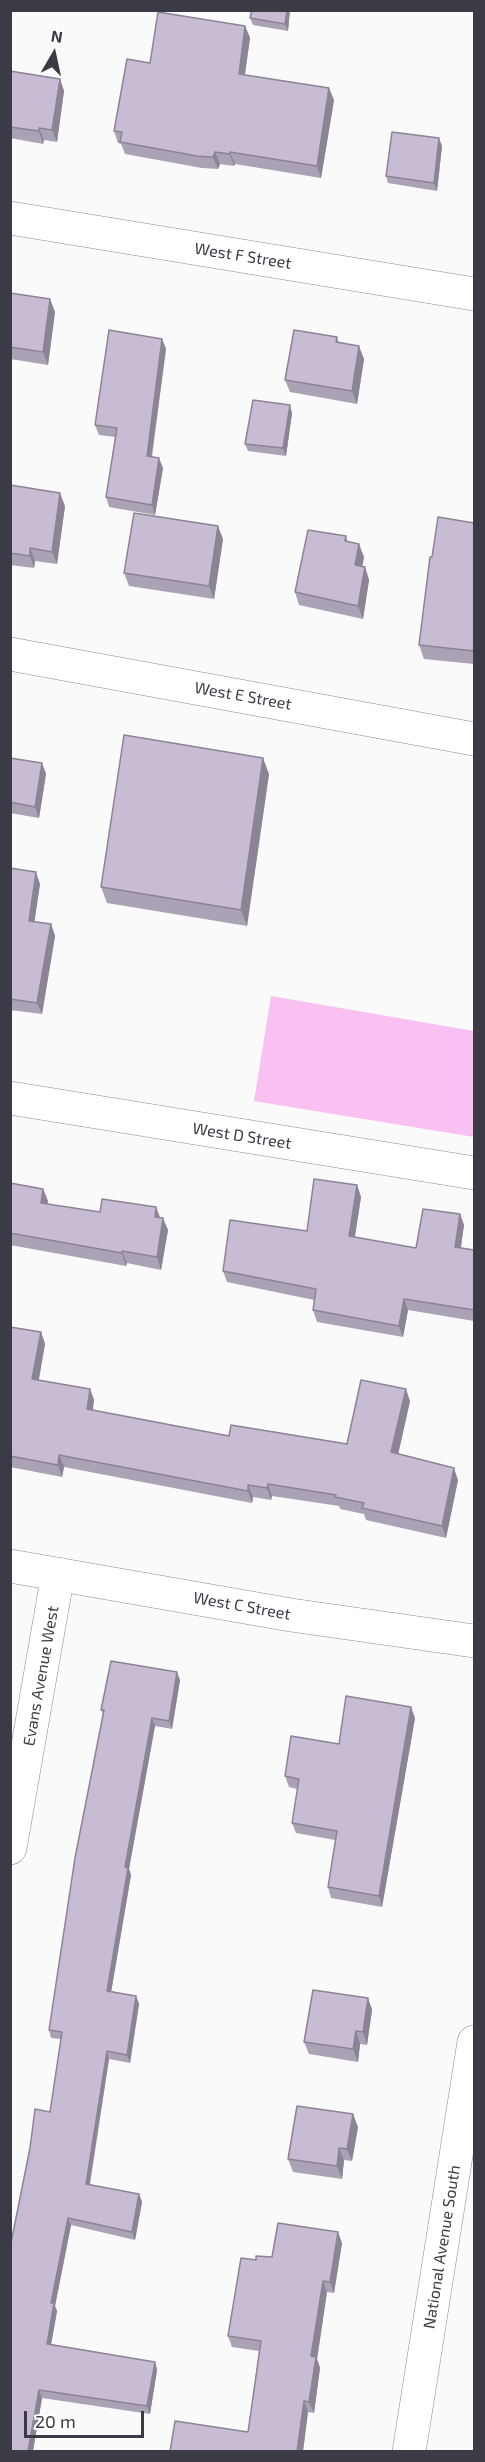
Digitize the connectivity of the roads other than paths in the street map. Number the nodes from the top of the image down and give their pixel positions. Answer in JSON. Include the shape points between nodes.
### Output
{"nodes":[{"id":1,"x":10,"y":218,"type":"edge"},
{"id":2,"x":474,"y":294,"type":"edge"},
{"id":3,"x":10,"y":654,"type":"edge"},
{"id":4,"x":474,"y":739,"type":"edge"},
{"id":5,"x":10,"y":1098,"type":"edge"},
{"id":6,"x":474,"y":1173,"type":"edge"},
{"id":7,"x":10,"y":1566,"type":"edge"},
{"id":8,"x":58,"y":1574,"type":"junction"},
{"id":9,"x":474,"y":1641,"type":"edge"},
{"id":10,"x":10,"y":1848,"type":"edge"},
{"id":11,"x":474,"y":2042,"type":"edge"},
{"id":12,"x":468,"y":2130,"type":"edge"},
{"id":13,"x":409,"y":2451,"type":"edge"}],
"edges":[{"from":1,"to":2,"type":"street","name":"West F Street"},
{"from":3,"to":4,"type":"street","name":"West E Street"},
{"from":5,"to":6,"type":"street","name":"West D Street"},
{"from":7,"to":8,"type":"street","name":"West C Street"},
{"from":8,"to":9,"type":"street","name":"West C Street","via":[[291,1615]]},
{"from":8,"to":10,"type":"street","name":"Evans Avenue West"},
{"from":11,"to":12,"type":"street","name":"National Avenue South"},
{"from":12,"to":13,"type":"street","name":"National Avenue South"}]}
